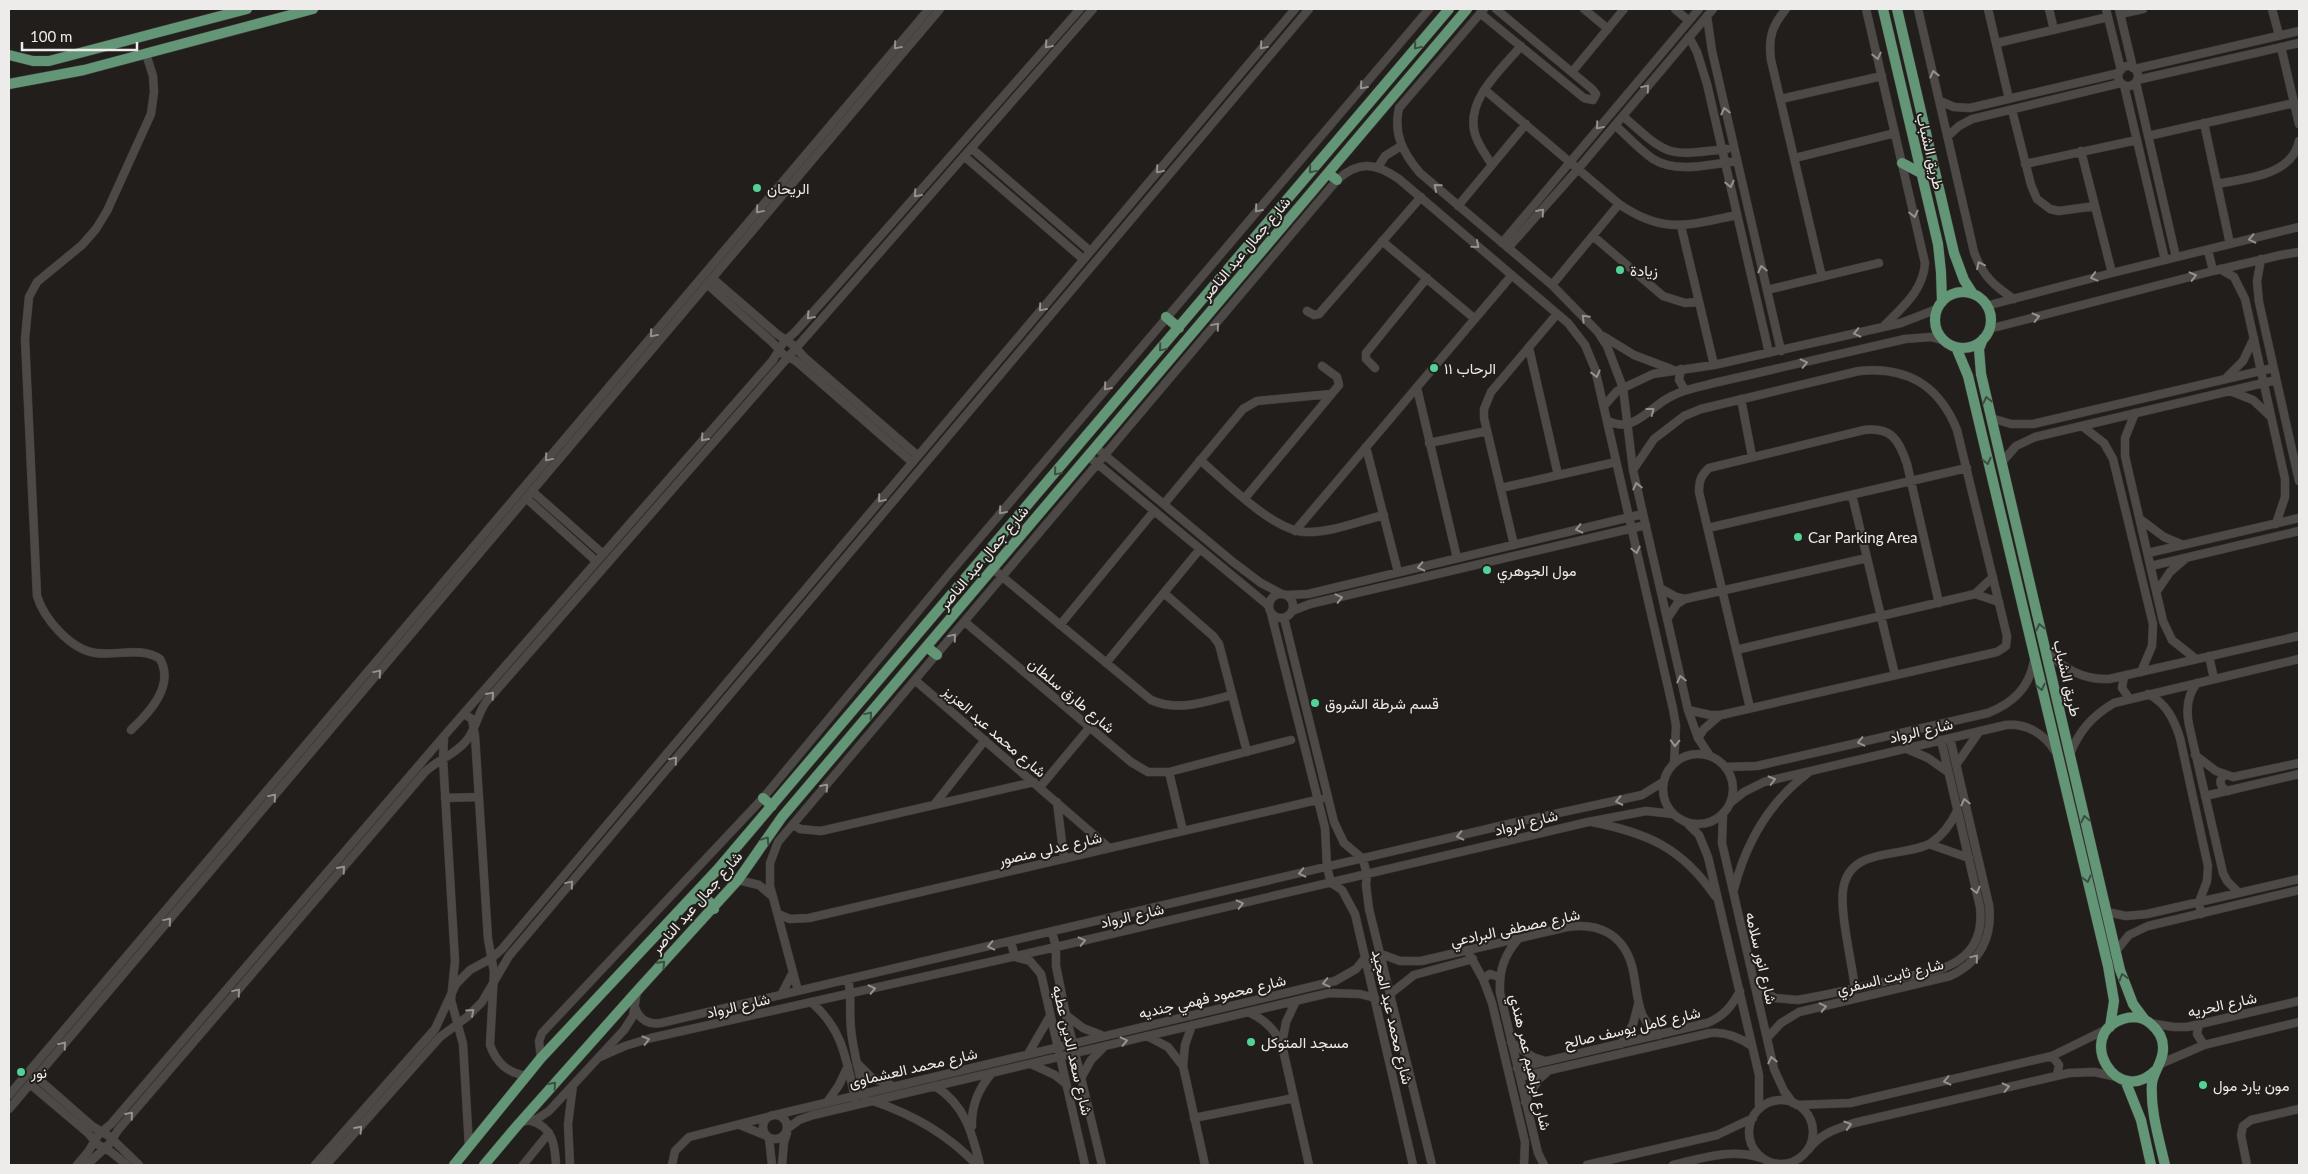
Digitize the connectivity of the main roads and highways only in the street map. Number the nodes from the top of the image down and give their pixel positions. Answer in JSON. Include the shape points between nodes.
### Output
{"nodes":[{"id":1,"x":247,"y":9,"type":"edge"},
{"id":2,"x":313,"y":9,"type":"edge"},
{"id":3,"x":1449,"y":9,"type":"edge"},
{"id":4,"x":1467,"y":9,"type":"edge"},
{"id":5,"x":1883,"y":9,"type":"edge"},
{"id":6,"x":1897,"y":9,"type":"edge"},
{"id":7,"x":195,"y":23,"type":"junction"},
{"id":8,"x":200,"y":39,"type":"junction"},
{"id":9,"x":9,"y":55,"type":"edge"},
{"id":10,"x":9,"y":84,"type":"edge"},
{"id":11,"x":1390,"y":101,"type":"junction"},
{"id":12,"x":1399,"y":108,"type":"road end"},
{"id":13,"x":1902,"y":164,"type":"road end"},
{"id":14,"x":1328,"y":173,"type":"junction"},
{"id":15,"x":1921,"y":173,"type":"junction"},
{"id":16,"x":1337,"y":180,"type":"road end"},
{"id":17,"x":1240,"y":254,"type":"junction"},
{"id":18,"x":1251,"y":263,"type":"junction"},
{"id":19,"x":1225,"y":273,"type":"junction"},
{"id":20,"x":1236,"y":283,"type":"junction"},
{"id":21,"x":1973,"y":294,"type":"junction"},
{"id":22,"x":1939,"y":306,"type":"junction"},
{"id":23,"x":1166,"y":317,"type":"road end"},
{"id":24,"x":1179,"y":328,"type":"junction"},
{"id":25,"x":1983,"y":339,"type":"junction"},
{"id":26,"x":1956,"y":347,"type":"junction"},
{"id":27,"x":927,"y":647,"type":"junction"},
{"id":28,"x":937,"y":655,"type":"road end"},
{"id":29,"x":763,"y":798,"type":"road end"},
{"id":30,"x":772,"y":806,"type":"junction"},
{"id":31,"x":690,"y":900,"type":"junction"},
{"id":32,"x":714,"y":909,"type":"junction"},
{"id":33,"x":2147,"y":1021,"type":"junction"},
{"id":34,"x":2109,"y":1027,"type":"junction"},
{"id":35,"x":2159,"y":1066,"type":"junction"},
{"id":36,"x":2121,"y":1078,"type":"junction"},
{"id":37,"x":454,"y":1165,"type":"edge"},
{"id":38,"x":484,"y":1165,"type":"edge"},
{"id":39,"x":2152,"y":1165,"type":"edge"},
{"id":40,"x":2165,"y":1165,"type":"edge"}],
"edges":[{"from":1,"to":7,"type":"main road"},
{"from":2,"to":8,"type":"main road"},
{"from":3,"to":17,"type":"main road","name":"شارع جمال عبد الناصر","one_way":true},
{"from":4,"to":11,"type":"main road","name":"شارع جمال عبد الناصر"},
{"from":5,"to":15,"type":"main road","name":"طريق الشباب"},
{"from":6,"to":21,"type":"main road","name":"طريق الشباب","via":[[1952,246],[1958,267]]},
{"from":7,"to":8,"type":"main road"},
{"from":7,"to":9,"type":"main road","via":[[49,61]]},
{"from":8,"to":10,"type":"main road","via":[[84,70]]},
{"from":11,"to":12,"type":"main road"},
{"from":11,"to":14,"type":"main road","name":"شارع جمال عبد الناصر"},
{"from":13,"to":15,"type":"main road"},
{"from":14,"to":16,"type":"main road"},
{"from":14,"to":18,"type":"main road","name":"شارع جمال عبد الناصر"},
{"from":15,"to":22,"type":"main road","name":"طريق الشباب","via":[[1938,244],[1941,272]]},
{"from":17,"to":18,"type":"main road"},
{"from":17,"to":19,"type":"main road","name":"شارع جمال عبد الناصر"},
{"from":18,"to":20,"type":"main road","name":"شارع جمال عبد الناصر"},
{"from":19,"to":20,"type":"main road"},
{"from":19,"to":24,"type":"main road","name":"شارع جمال عبد الناصر"},
{"from":20,"to":27,"type":"main road","name":"شارع جمال عبد الناصر"},
{"from":21,"to":22,"type":"main road","via":[[1956,293]]},
{"from":21,"to":25,"type":"main road","via":[[1986,306],[1990,317],[1989,329]]},
{"from":22,"to":26,"type":"main road","via":[[1936,327],[1945,342]]},
{"from":23,"to":24,"type":"main road"},
{"from":24,"to":30,"type":"main road","name":"شارع جمال عبد الناصر","one_way":true},
{"from":25,"to":26,"type":"main road","via":[[1973,345]]},
{"from":33,"to":25,"type":"main road","name":"طريق الشباب","one_way":true,"via":[[2128,993],[2116,951],[1991,418],[1979,361]]},
{"from":26,"to":34,"type":"main road","name":"طريق الشباب","one_way":true,"via":[[1968,376],[2111,981],[2114,1002]]},
{"from":27,"to":28,"type":"main road"},
{"from":32,"to":27,"type":"main road","name":"شارع جمال عبد الناصر","one_way":true,"via":[[782,817]]},
{"from":29,"to":30,"type":"main road"},
{"from":30,"to":31,"type":"main road","name":"شارع جمال عبد الناصر"},
{"from":31,"to":32,"type":"main road","via":[[703,898]]},
{"from":31,"to":37,"type":"main road","name":"شارع جمال عبد الناصر","via":[[541,1058]]},
{"from":38,"to":32,"type":"main road","name":"شارع جمال عبد الناصر","one_way":true},
{"from":33,"to":34,"type":"main road","via":[[2125,1018]]},
{"from":33,"to":35,"type":"main road","via":[[2161,1037],[2163,1055]]},
{"from":34,"to":36,"type":"main road","via":[[2102,1040],[2101,1054],[2106,1067]]},
{"from":35,"to":36,"type":"main road","via":[[2140,1080]]},
{"from":35,"to":40,"type":"main road","via":[[2152,1081],[2152,1096]]},
{"from":36,"to":39,"type":"main road","via":[[2141,1120]]}]}
